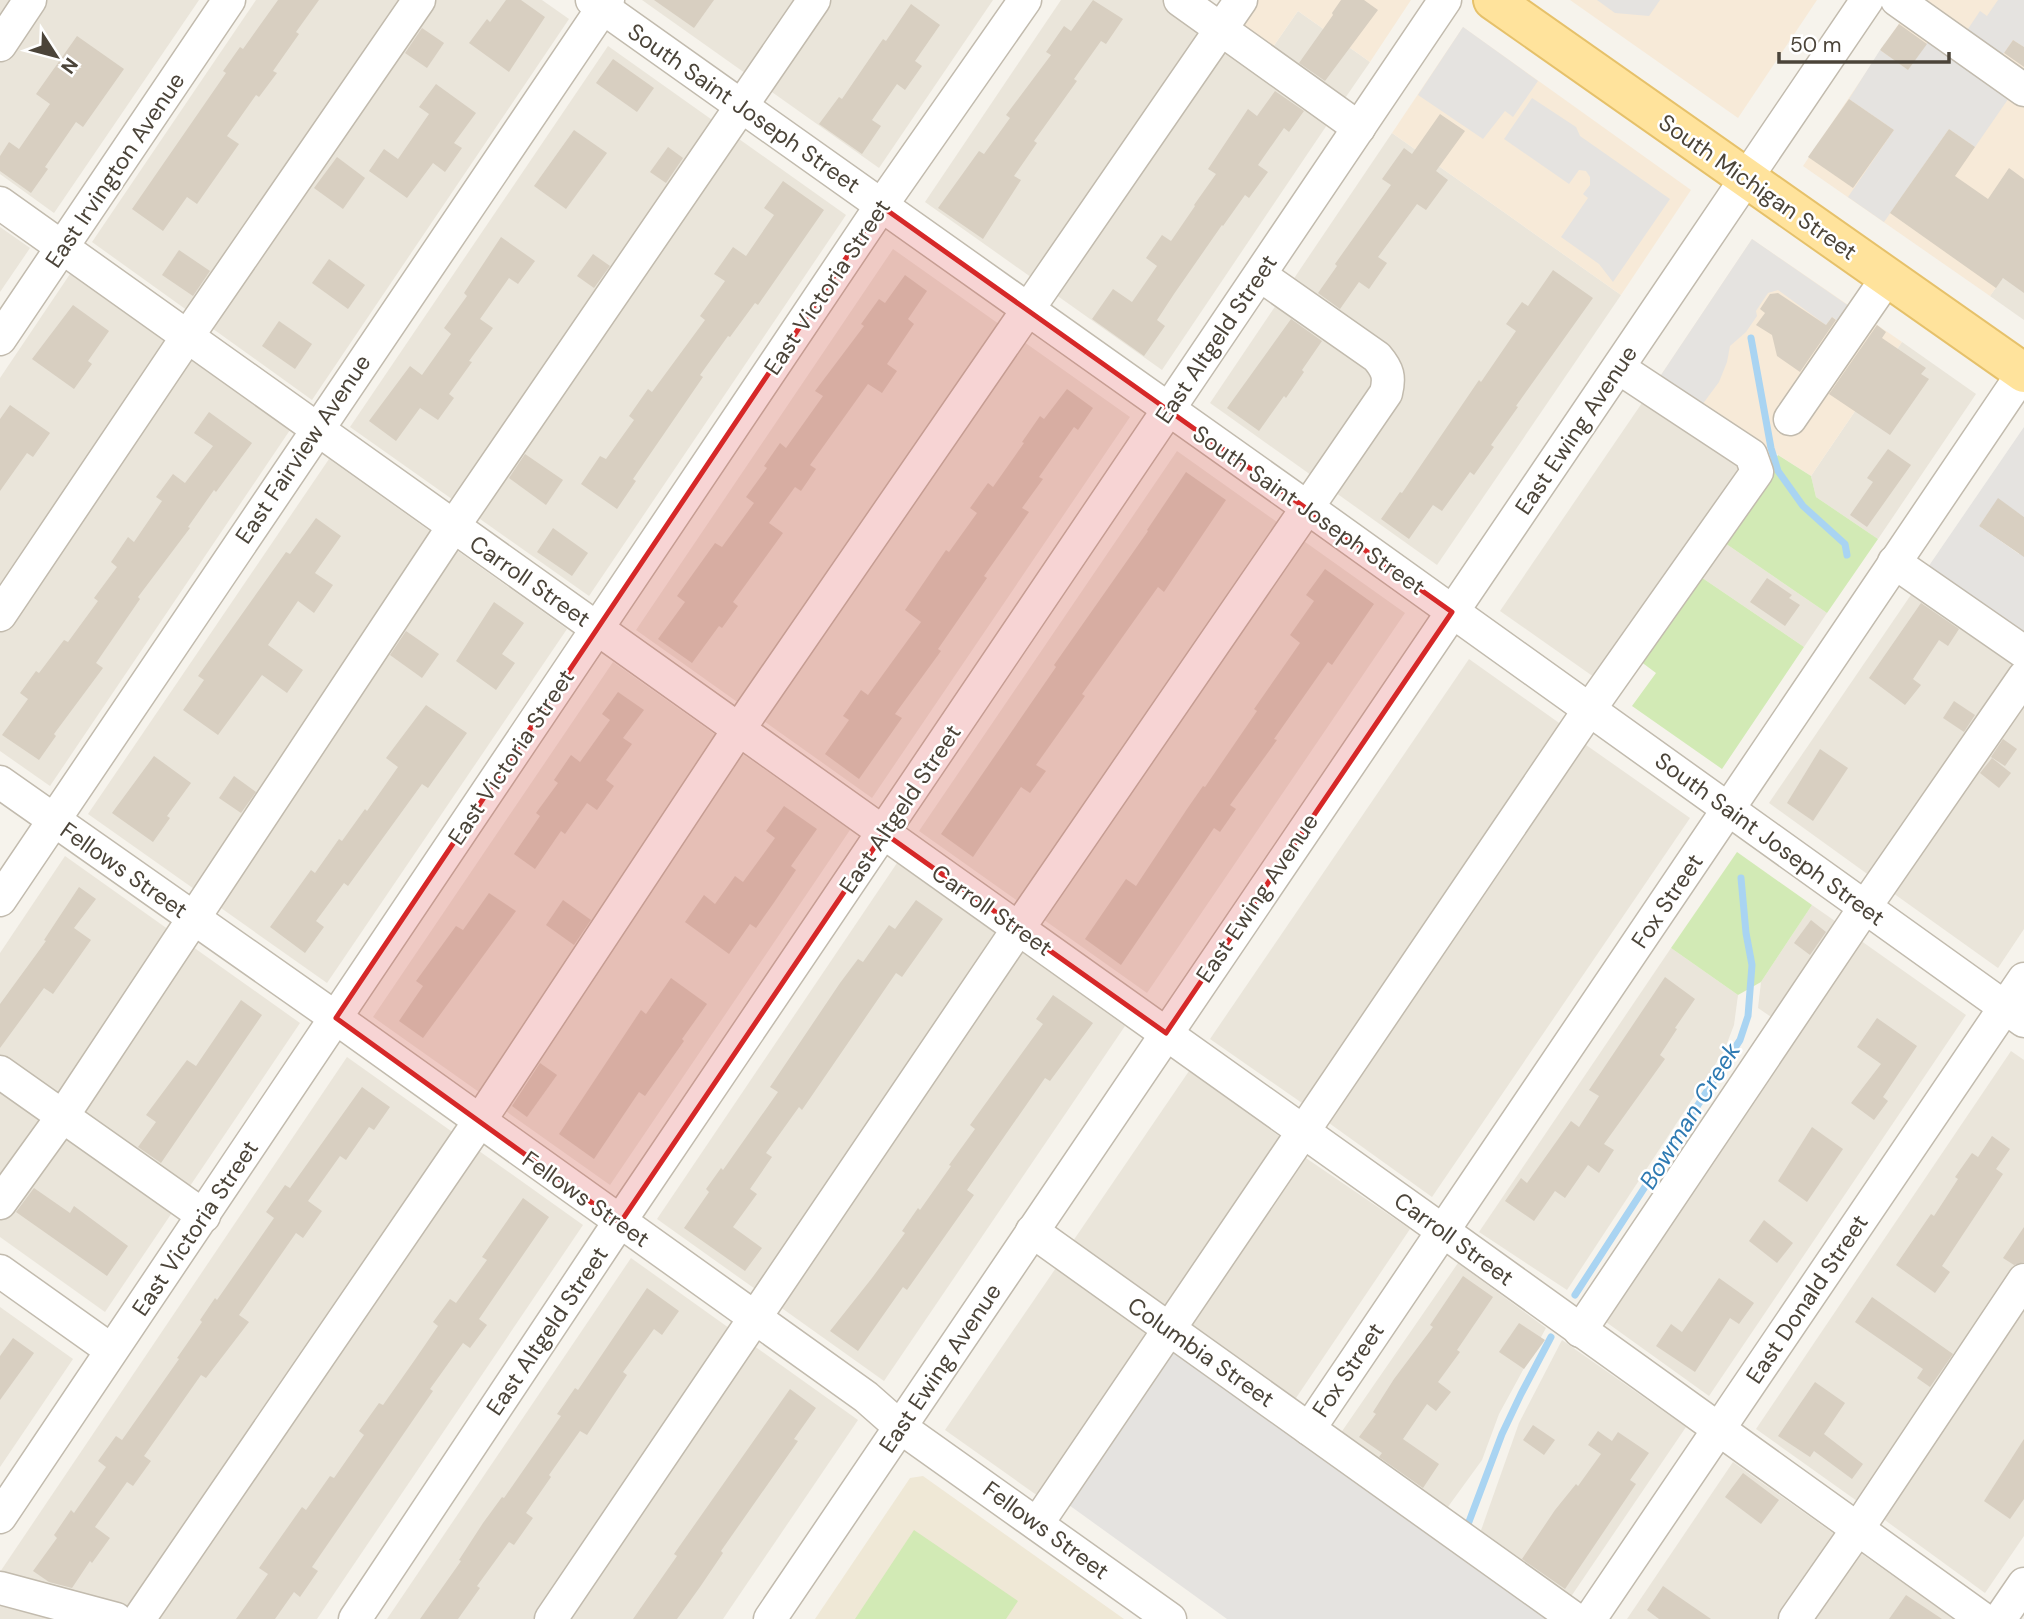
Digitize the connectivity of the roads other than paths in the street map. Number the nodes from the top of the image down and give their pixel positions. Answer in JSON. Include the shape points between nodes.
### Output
{"nodes":[{"id":1,"x":30,"y":0,"type":"edge"},
{"id":2,"x":229,"y":0,"type":"edge"},
{"id":3,"x":419,"y":0,"type":"edge"},
{"id":4,"x":814,"y":0,"type":"edge"},
{"id":5,"x":1025,"y":0,"type":"edge"},
{"id":6,"x":1180,"y":0,"type":"edge"},
{"id":7,"x":1241,"y":0,"type":"edge"},
{"id":8,"x":1445,"y":0,"type":"edge"},
{"id":9,"x":1493,"y":0,"type":"edge"},
{"id":10,"x":1867,"y":0,"type":"edge"},
{"id":11,"x":1897,"y":0,"type":"edge"},
{"id":12,"x":601,"y":3,"type":"edge"},
{"id":13,"x":1221,"y":29,"type":"junction"},
{"id":14,"x":0,"y":45,"type":"edge"},
{"id":15,"x":2024,"y":90,"type":"edge"},
{"id":16,"x":741,"y":106,"type":"junction"},
{"id":17,"x":1359,"y":128,"type":"junction"},
{"id":18,"x":1747,"y":179,"type":"junction"},
{"id":19,"x":0,"y":203,"type":"edge"},
{"id":20,"x":881,"y":206,"type":"junction"},
{"id":21,"x":62,"y":248,"type":"junction"},
{"id":22,"x":1259,"y":275,"type":"junction"},
{"id":23,"x":1887,"y":278,"type":"junction"},
{"id":24,"x":1027,"y":309,"type":"junction"},
{"id":25,"x":187,"y":337,"type":"junction"},
{"id":26,"x":0,"y":339,"type":"edge"},
{"id":27,"x":1619,"y":368,"type":"junction"},
{"id":28,"x":2024,"y":373,"type":"edge"},
{"id":29,"x":1168,"y":410,"type":"junction"},
{"id":30,"x":1790,"y":419,"type":"dead end"},
{"id":31,"x":316,"y":429,"type":"junction"},
{"id":32,"x":1308,"y":508,"type":"junction"},
{"id":33,"x":453,"y":527,"type":"junction"},
{"id":34,"x":1894,"y":562,"type":"junction"},
{"id":35,"x":1452,"y":612,"type":"junction"},
{"id":36,"x":0,"y":615,"type":"edge"},
{"id":37,"x":597,"y":628,"type":"junction"},
{"id":38,"x":2024,"y":652,"type":"edge"},
{"id":39,"x":2024,"y":677,"type":"edge"},
{"id":40,"x":1590,"y":710,"type":"junction"},
{"id":41,"x":739,"y":729,"type":"junction"},
{"id":42,"x":0,"y":782,"type":"edge"},
{"id":43,"x":1728,"y":810,"type":"junction"},
{"id":44,"x":54,"y":821,"type":"junction"},
{"id":45,"x":884,"y":833,"type":"junction"},
{"id":46,"x":0,"y":900,"type":"edge"},
{"id":47,"x":1865,"y":907,"type":"junction"},
{"id":48,"x":193,"y":918,"type":"junction"},
{"id":49,"x":1018,"y":929,"type":"junction"},
{"id":50,"x":2024,"y":979,"type":"edge"},
{"id":51,"x":2014,"y":1014,"type":"edge"},
{"id":52,"x":335,"y":1018,"type":"junction"},
{"id":53,"x":1166,"y":1033,"type":"junction"},
{"id":54,"x":0,"y":1072,"type":"edge"},
{"id":55,"x":62,"y":1117,"type":"junction"},
{"id":56,"x":478,"y":1122,"type":"junction"},
{"id":57,"x":1303,"y":1131,"type":"junction"},
{"id":58,"x":0,"y":1203,"type":"edge"},
{"id":59,"x":204,"y":1216,"type":"junction"},
{"id":60,"x":620,"y":1223,"type":"junction"},
{"id":61,"x":1032,"y":1231,"type":"junction"},
{"id":62,"x":1443,"y":1231,"type":"junction"},
{"id":63,"x":0,"y":1271,"type":"edge"},
{"id":64,"x":2024,"y":1280,"type":"edge"},
{"id":65,"x":756,"y":1319,"type":"junction"},
{"id":66,"x":1170,"y":1330,"type":"junction"},
{"id":67,"x":1580,"y":1331,"type":"junction"},
{"id":68,"x":111,"y":1350,"type":"junction"},
{"id":69,"x":900,"y":1427,"type":"junction"},
{"id":70,"x":1309,"y":1429,"type":"junction"},
{"id":71,"x":1719,"y":1429,"type":"junction"},
{"id":72,"x":0,"y":1517,"type":"edge"},
{"id":73,"x":1037,"y":1524,"type":"junction"},
{"id":74,"x":1857,"y":1530,"type":"junction"},
{"id":75,"x":2024,"y":1584,"type":"edge"},
{"id":76,"x":0,"y":1588,"type":"edge"},
{"id":77,"x":116,"y":1619,"type":"edge"},
{"id":78,"x":139,"y":1619,"type":"edge"},
{"id":79,"x":355,"y":1619,"type":"edge"},
{"id":80,"x":551,"y":1619,"type":"edge"},
{"id":81,"x":770,"y":1619,"type":"edge"},
{"id":82,"x":1170,"y":1619,"type":"edge"},
{"id":83,"x":1575,"y":1619,"type":"edge"},
{"id":84,"x":1590,"y":1619,"type":"edge"},
{"id":85,"x":1795,"y":1619,"type":"edge"},
{"id":86,"x":1983,"y":1619,"type":"edge"},
{"id":87,"x":2000,"y":1619,"type":"edge"}],
"edges":[{"from":1,"to":14,"type":"street"},
{"from":2,"to":21,"type":"street","name":"East Irvington Avenue"},
{"from":3,"to":25,"type":"street"},
{"from":4,"to":16,"type":"street"},
{"from":5,"to":20,"type":"street","name":"East Victoria Street"},
{"from":6,"to":13,"type":"street"},
{"from":7,"to":13,"type":"street"},
{"from":8,"to":17,"type":"street","name":"East Altgeld Street"},
{"from":9,"to":18,"type":"main road","name":"South Michigan Street"},
{"from":10,"to":18,"type":"street","name":"East Ewing Avenue"},
{"from":11,"to":15,"type":"street"},
{"from":12,"to":16,"type":"street","name":"South Saint Joseph Street"},
{"from":12,"to":31,"type":"street","name":"East Fairview Avenue"},
{"from":13,"to":17,"type":"street"},
{"from":13,"to":24,"type":"street"},
{"from":16,"to":20,"type":"street","name":"South Saint Joseph Street"},
{"from":16,"to":33,"type":"street"},
{"from":17,"to":22,"type":"street","name":"East Altgeld Street"},
{"from":18,"to":23,"type":"main road","name":"South Michigan Street"},
{"from":18,"to":27,"type":"street","name":"East Ewing Avenue"},
{"from":19,"to":21,"type":"street","name":"Carroll Street"},
{"from":20,"to":24,"type":"street","name":"South Saint Joseph Street"},
{"from":20,"to":37,"type":"street","name":"East Victoria Street"},
{"from":21,"to":25,"type":"street","name":"Carroll Street"},
{"from":21,"to":26,"type":"street","name":"East Irvington Avenue"},
{"from":22,"to":29,"type":"street","name":"East Altgeld Street"},
{"from":22,"to":32,"type":"street","via":[[1377,357],[1390,379],[1386,393]]},
{"from":23,"to":28,"type":"main road","name":"South Michigan Street"},
{"from":23,"to":30,"type":"street"},
{"from":24,"to":29,"type":"street","name":"South Saint Joseph Street"},
{"from":24,"to":41,"type":"street"},
{"from":25,"to":31,"type":"street","name":"Carroll Street"},
{"from":25,"to":36,"type":"street"},
{"from":27,"to":35,"type":"street","name":"East Ewing Avenue"},
{"from":27,"to":40,"type":"street","via":[[1751,455],[1757,472]]},
{"from":28,"to":34,"type":"street","name":"Fox Street"},
{"from":29,"to":32,"type":"street","name":"South Saint Joseph Street"},
{"from":29,"to":45,"type":"street","name":"East Altgeld Street"},
{"from":31,"to":33,"type":"street","name":"Carroll Street"},
{"from":31,"to":44,"type":"street","name":"East Fairview Avenue"},
{"from":32,"to":35,"type":"street","name":"South Saint Joseph Street"},
{"from":32,"to":49,"type":"street"},
{"from":33,"to":37,"type":"street","name":"Carroll Street"},
{"from":33,"to":48,"type":"street"},
{"from":34,"to":38,"type":"street"},
{"from":34,"to":43,"type":"street","name":"Fox Street"},
{"from":35,"to":40,"type":"street","name":"South Saint Joseph Street"},
{"from":35,"to":53,"type":"street","name":"East Ewing Avenue"},
{"from":37,"to":41,"type":"street","name":"Carroll Street"},
{"from":37,"to":52,"type":"street","name":"East Victoria Street"},
{"from":39,"to":47,"type":"street"},
{"from":40,"to":43,"type":"street","name":"South Saint Joseph Street"},
{"from":40,"to":57,"type":"street"},
{"from":41,"to":45,"type":"street","name":"Carroll Street"},
{"from":41,"to":56,"type":"street"},
{"from":42,"to":44,"type":"street","name":"Fellows Street"},
{"from":43,"to":47,"type":"street","name":"South Saint Joseph Street"},
{"from":43,"to":62,"type":"street","name":"Fox Street"},
{"from":44,"to":46,"type":"street","name":"East Fairview Avenue"},
{"from":44,"to":48,"type":"street","name":"Fellows Street"},
{"from":45,"to":49,"type":"street","name":"Carroll Street"},
{"from":45,"to":60,"type":"street","name":"East Altgeld Street"},
{"from":47,"to":51,"type":"street","name":"South Saint Joseph Street"},
{"from":47,"to":67,"type":"street"},
{"from":48,"to":52,"type":"street","name":"Fellows Street"},
{"from":48,"to":55,"type":"street"},
{"from":49,"to":53,"type":"street","name":"Carroll Street"},
{"from":49,"to":65,"type":"street"},
{"from":50,"to":51,"type":"street","name":"East Donald Street"},
{"from":51,"to":71,"type":"street","name":"East Donald Street"},
{"from":52,"to":56,"type":"street","name":"Fellows Street"},
{"from":52,"to":59,"type":"street","name":"East Victoria Street"},
{"from":53,"to":57,"type":"street","name":"Carroll Street"},
{"from":53,"to":61,"type":"street","name":"East Ewing Avenue"},
{"from":54,"to":55,"type":"street"},
{"from":55,"to":58,"type":"street"},
{"from":55,"to":59,"type":"street"},
{"from":56,"to":60,"type":"street","name":"Fellows Street"},
{"from":56,"to":78,"type":"street"},
{"from":57,"to":62,"type":"street","name":"Carroll Street"},
{"from":57,"to":66,"type":"street"},
{"from":59,"to":68,"type":"street","name":"East Victoria Street"},
{"from":60,"to":65,"type":"street","name":"Fellows Street"},
{"from":60,"to":79,"type":"street","name":"East Altgeld Street"},
{"from":61,"to":66,"type":"street","name":"Columbia Street"},
{"from":61,"to":69,"type":"street","name":"East Ewing Avenue"},
{"from":62,"to":67,"type":"street","name":"Carroll Street"},
{"from":62,"to":70,"type":"street","name":"Fox Street"},
{"from":63,"to":68,"type":"street"},
{"from":64,"to":74,"type":"street"},
{"from":65,"to":69,"type":"street","name":"Fellows Street","via":[[866,1397]]},
{"from":65,"to":80,"type":"street"},
{"from":66,"to":70,"type":"street","name":"Columbia Street"},
{"from":66,"to":73,"type":"street"},
{"from":67,"to":71,"type":"street","name":"Carroll Street"},
{"from":68,"to":72,"type":"street","name":"East Victoria Street"},
{"from":69,"to":73,"type":"street","name":"Fellows Street"},
{"from":69,"to":81,"type":"street","name":"East Ewing Avenue"},
{"from":70,"to":83,"type":"street","name":"Columbia Street"},
{"from":71,"to":74,"type":"street","name":"Carroll Street"},
{"from":71,"to":84,"type":"street","name":"East Donald Street"},
{"from":73,"to":82,"type":"street","name":"Fellows Street"},
{"from":74,"to":85,"type":"street"},
{"from":74,"to":86,"type":"street","name":"Carroll Street"},
{"from":75,"to":87,"type":"street"},
{"from":76,"to":77,"type":"street"}]}
